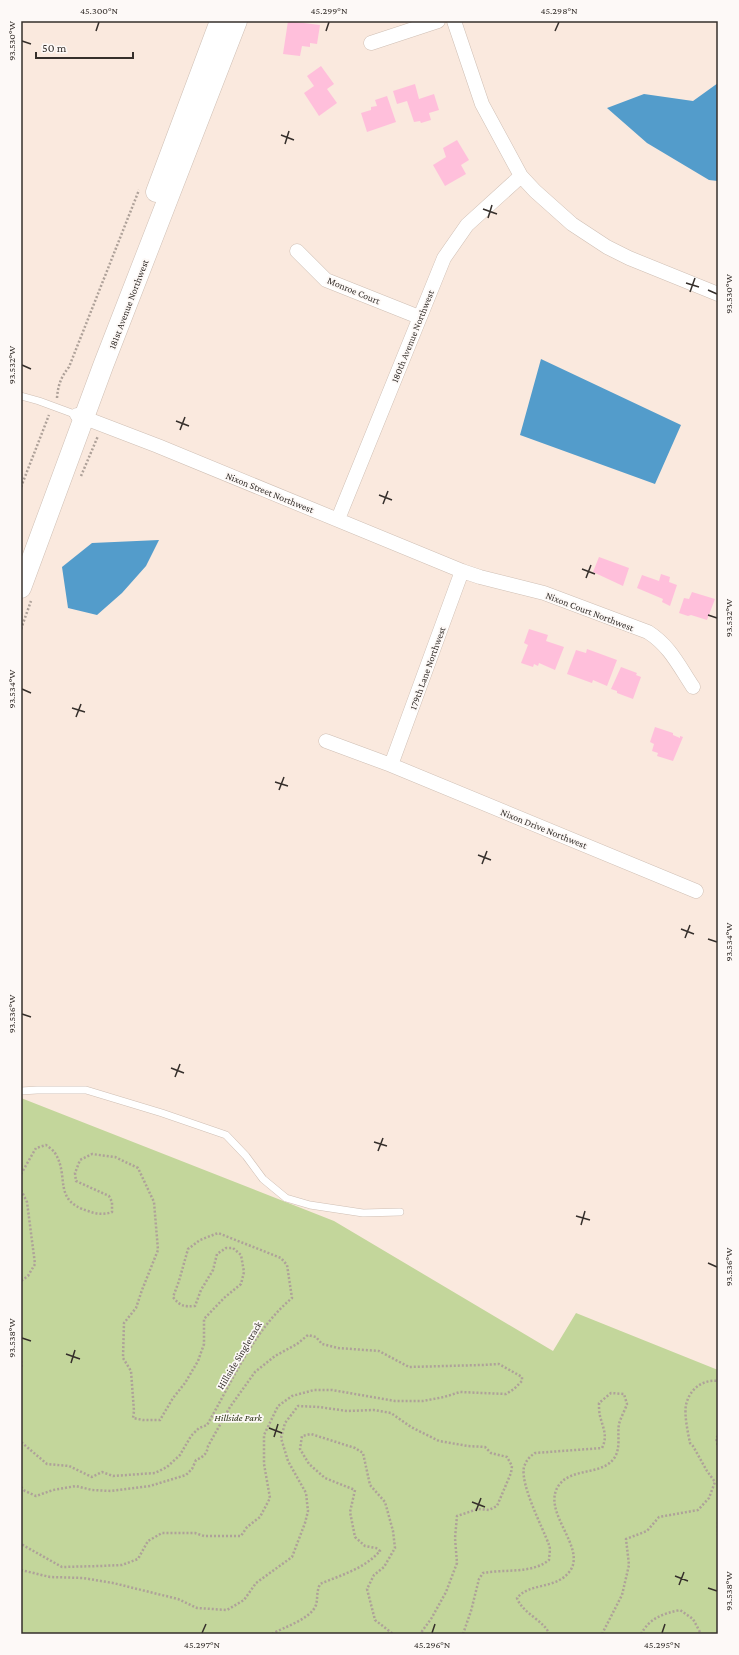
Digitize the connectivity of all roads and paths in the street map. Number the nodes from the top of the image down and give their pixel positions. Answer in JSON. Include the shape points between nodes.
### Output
{"nodes":[{"id":1,"x":220,"y":21,"type":"edge"},
{"id":2,"x":237,"y":21,"type":"edge"},
{"id":3,"x":438,"y":21,"type":"edge"},
{"id":4,"x":454,"y":21,"type":"edge"},
{"id":5,"x":371,"y":43,"type":"dead end"},
{"id":6,"x":522,"y":176,"type":"junction"},
{"id":7,"x":140,"y":189,"type":"dead end"},
{"id":8,"x":297,"y":251,"type":"dead end"},
{"id":9,"x":718,"y":294,"type":"edge"},
{"id":10,"x":419,"y":317,"type":"junction"},
{"id":11,"x":21,"y":396,"type":"edge"},
{"id":12,"x":72,"y":411,"type":"junction"},
{"id":13,"x":49,"y":414,"type":"dead end"},
{"id":14,"x":21,"y":487,"type":"edge"},
{"id":15,"x":338,"y":519,"type":"junction"},
{"id":16,"x":21,"y":550,"type":"edge"},
{"id":17,"x":462,"y":571,"type":"junction"},
{"id":18,"x":21,"y":588,"type":"edge"},
{"id":19,"x":693,"y":687,"type":"dead end"},
{"id":20,"x":326,"y":741,"type":"dead end"},
{"id":21,"x":391,"y":765,"type":"junction"},
{"id":22,"x":696,"y":891,"type":"dead end"},
{"id":23,"x":21,"y":1091,"type":"edge"},
{"id":24,"x":21,"y":1174,"type":"edge"},
{"id":25,"x":21,"y":1190,"type":"edge"},
{"id":26,"x":400,"y":1212,"type":"dead end"},
{"id":27,"x":21,"y":1281,"type":"edge"},
{"id":28,"x":21,"y":1361,"type":"edge"},
{"id":29,"x":21,"y":1368,"type":"edge"},
{"id":30,"x":718,"y":1381,"type":"edge"},
{"id":31,"x":718,"y":1436,"type":"edge"},
{"id":32,"x":21,"y":1442,"type":"edge"},
{"id":33,"x":718,"y":1447,"type":"edge"},
{"id":34,"x":21,"y":1487,"type":"edge"},
{"id":35,"x":718,"y":1522,"type":"edge"},
{"id":36,"x":718,"y":1535,"type":"edge"},
{"id":37,"x":21,"y":1544,"type":"edge"},
{"id":38,"x":21,"y":1570,"type":"edge"},
{"id":39,"x":272,"y":1634,"type":"edge"},
{"id":40,"x":393,"y":1634,"type":"edge"},
{"id":41,"x":420,"y":1634,"type":"edge"},
{"id":42,"x":463,"y":1634,"type":"edge"},
{"id":43,"x":549,"y":1634,"type":"edge"},
{"id":44,"x":602,"y":1634,"type":"edge"},
{"id":45,"x":641,"y":1634,"type":"edge"},
{"id":46,"x":701,"y":1634,"type":"edge"}],
"edges":[{"from":1,"to":12,"type":"main road","name":"181st Avenue Northwest"},
{"from":2,"to":12,"type":"main road","name":"181st Avenue Northwest"},
{"from":3,"to":5,"type":"street"},
{"from":4,"to":6,"type":"street","via":[[482,104]]},
{"from":6,"to":9,"type":"street","via":[[572,224],[607,247]]},
{"from":6,"to":10,"type":"street","name":"180th Avenue Northwest","via":[[482,210],[454,241]]},
{"from":7,"to":12,"type":"path","via":[[69,367],[58,385]]},
{"from":8,"to":10,"type":"street","name":"Monroe Court","via":[[326,280]]},
{"from":10,"to":15,"type":"street","name":"180th Avenue Northwest"},
{"from":11,"to":12,"type":"lane"},
{"from":12,"to":15,"type":"street","name":"Nixon Street Northwest"},
{"from":12,"to":16,"type":"main road","name":"181st Avenue Northwest"},
{"from":12,"to":18,"type":"main road","name":"181st Avenue Northwest"},
{"from":13,"to":14,"type":"path"},
{"from":15,"to":17,"type":"street","name":"Nixon Street Northwest"},
{"from":17,"to":19,"type":"street","name":"Nixon Court Northwest","via":[[544,593],[648,632],[667,647]]},
{"from":17,"to":21,"type":"street","name":"179th Lane Northwest"},
{"from":20,"to":21,"type":"street"},
{"from":21,"to":22,"type":"street","name":"Nixon Drive Northwest"},
{"from":23,"to":26,"type":"lane","via":[[86,1090],[162,1113],[226,1135],[264,1179],[286,1198],[310,1205],[375,1214]]},
{"from":24,"to":32,"type":"path","name":"Hillside Singletrack","via":[[36,1148],[46,1145],[55,1152],[66,1197],[76,1208],[106,1214],[112,1212],[109,1196],[76,1181],[75,1173],[80,1160],[92,1154],[115,1157],[138,1168],[154,1202],[158,1250],[136,1308],[124,1324],[123,1358],[131,1370],[133,1418],[160,1420],[198,1361],[204,1344],[204,1319],[241,1284],[244,1272],[241,1255],[233,1248],[226,1248],[217,1254],[213,1270],[195,1306],[184,1307],[173,1297],[188,1249],[200,1240],[218,1233],[281,1258],[287,1264],[292,1298],[276,1311],[252,1345],[207,1425],[199,1428],[191,1436],[180,1455],[167,1467],[155,1472],[113,1476],[102,1472],[92,1477],[68,1466],[47,1464]]},
{"from":25,"to":27,"type":"path","via":[[27,1202],[35,1264],[28,1276]]},
{"from":28,"to":29,"type":"path"},
{"from":30,"to":44,"type":"path","via":[[698,1384],[686,1406],[690,1443],[715,1482],[709,1498],[698,1510],[660,1516],[647,1531],[626,1539],[629,1565],[622,1595]]},
{"from":31,"to":33,"type":"path"},
{"from":34,"to":37,"type":"path","name":"Hillside Singletrack","via":[[36,1496],[76,1486],[111,1491],[150,1486],[186,1475],[192,1470],[196,1460],[208,1451],[208,1446],[230,1407],[255,1372],[308,1335],[316,1337],[322,1344],[338,1348],[379,1351],[409,1367],[498,1364],[522,1377],[522,1381],[506,1394],[460,1392],[423,1401],[395,1401],[326,1390],[314,1390],[292,1396],[278,1406],[264,1435],[264,1464],[270,1498],[260,1517],[247,1527],[241,1536],[162,1533],[148,1541],[138,1559],[122,1565],[100,1566],[62,1567]]},
{"from":35,"to":36,"type":"path"},
{"from":38,"to":41,"type":"path","via":[[50,1577],[83,1578],[113,1583],[178,1599],[197,1608],[227,1610],[244,1600],[256,1583],[292,1557],[305,1523],[308,1511],[306,1493],[288,1461],[281,1438],[286,1423],[298,1406],[347,1411],[374,1410],[392,1413],[411,1427],[439,1441],[485,1447],[491,1453],[507,1457],[512,1466],[497,1506],[457,1516],[457,1563],[446,1592]]},
{"from":39,"to":40,"type":"path","via":[[307,1617],[316,1606],[316,1591],[320,1584],[357,1569],[380,1551],[365,1546],[355,1537],[350,1512],[355,1490],[325,1478],[310,1464],[300,1449],[302,1436],[311,1434],[363,1453],[370,1485],[385,1502],[395,1548],[384,1567],[374,1575],[367,1589],[375,1620]]},
{"from":42,"to":43,"type":"path","via":[[483,1573],[527,1569],[542,1566],[549,1560],[550,1546],[526,1484],[523,1469],[528,1457],[535,1453],[602,1448],[606,1441],[599,1403],[611,1393],[624,1394],[627,1404],[619,1424],[619,1442],[615,1456],[609,1463],[590,1471],[570,1475],[558,1485],[554,1508],[573,1554],[574,1562],[570,1571],[562,1580],[530,1589],[517,1598],[519,1604],[545,1626]]},
{"from":45,"to":46,"type":"path","via":[[647,1624],[666,1613],[680,1610],[693,1619]]}]}
